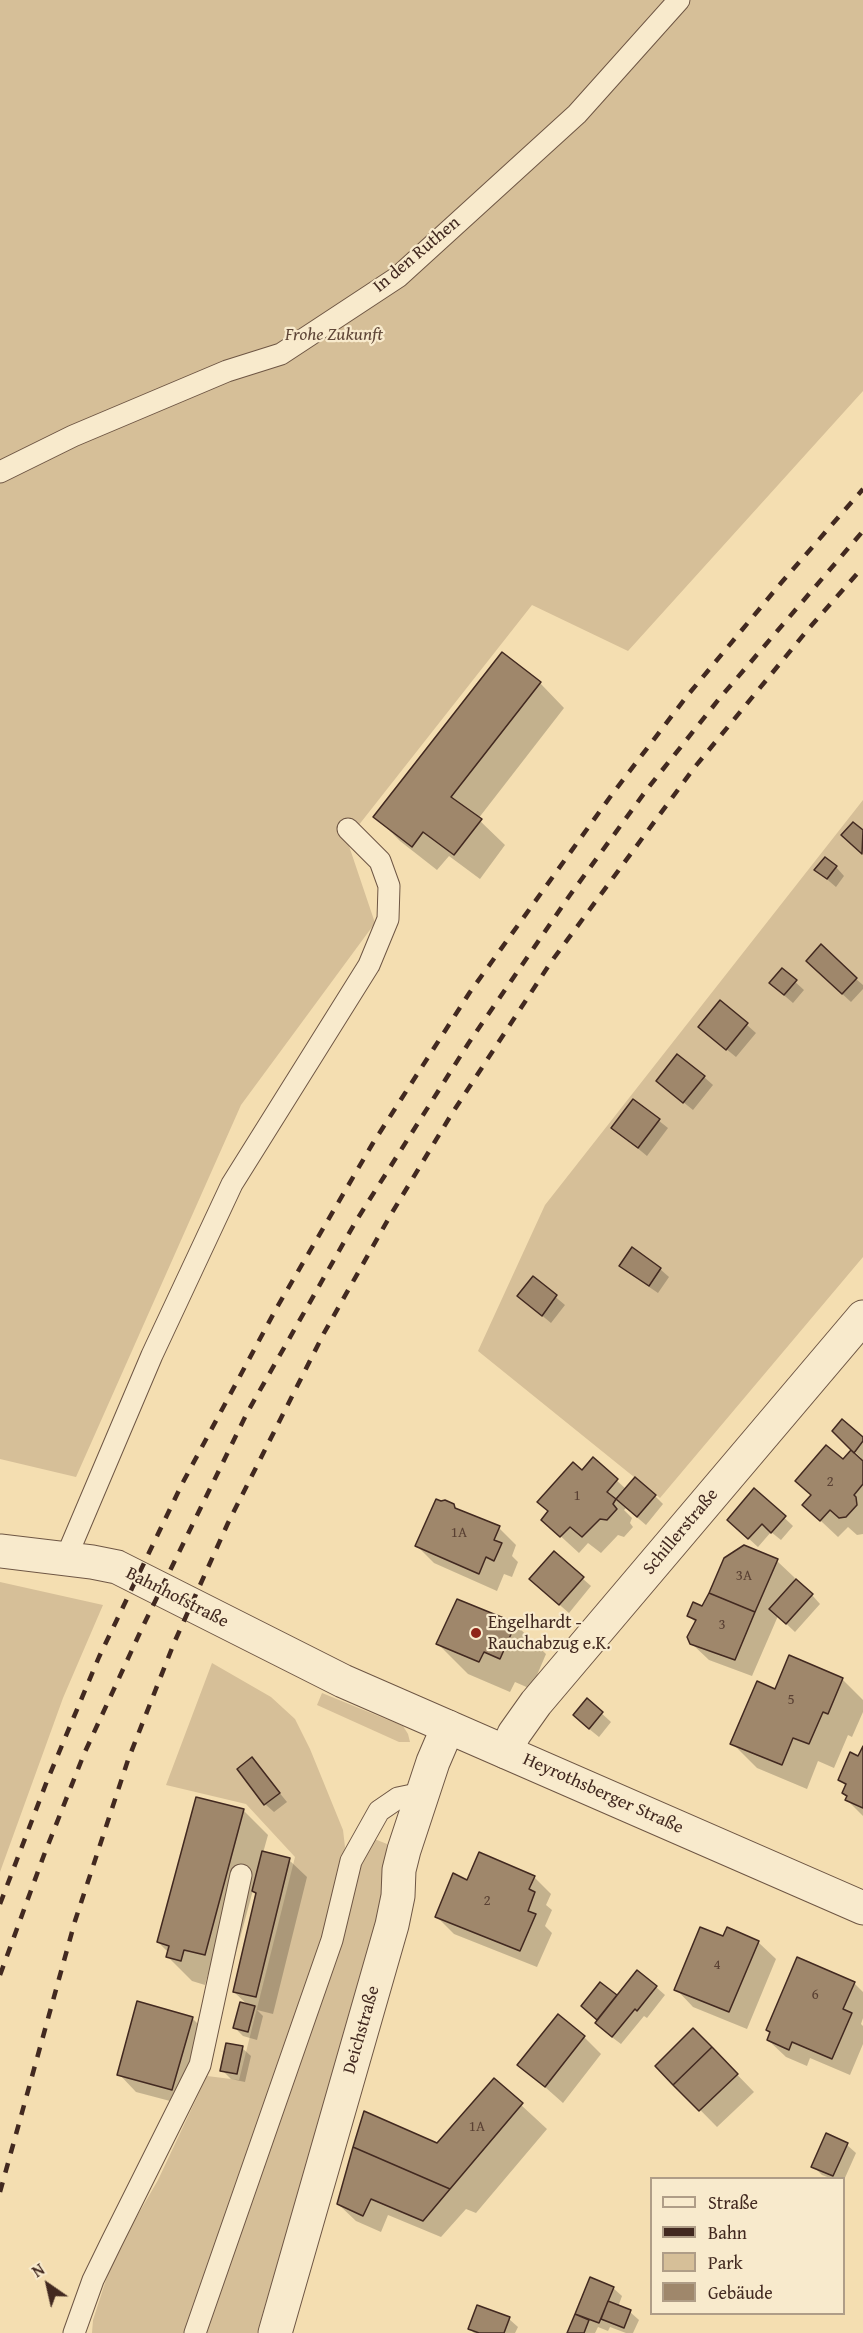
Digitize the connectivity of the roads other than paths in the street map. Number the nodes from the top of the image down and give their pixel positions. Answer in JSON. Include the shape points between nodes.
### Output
{"nodes":[{"id":1,"x":679,"y":0,"type":"edge"},
{"id":2,"x":0,"y":472,"type":"edge"},
{"id":3,"x":348,"y":829,"type":"dead end"},
{"id":4,"x":863,"y":1317,"type":"edge"},
{"id":5,"x":0,"y":1551,"type":"edge"},
{"id":6,"x":64,"y":1560,"type":"junction"},
{"id":7,"x":343,"y":1681,"type":"joint"},
{"id":8,"x":448,"y":1727,"type":"junction"},
{"id":9,"x":506,"y":1752,"type":"junction"},
{"id":10,"x":422,"y":1793,"type":"junction"},
{"id":11,"x":241,"y":1875,"type":"dead end"},
{"id":12,"x":863,"y":1908,"type":"edge"},
{"id":13,"x":75,"y":2333,"type":"edge"},
{"id":14,"x":195,"y":2333,"type":"edge"},
{"id":15,"x":275,"y":2333,"type":"edge"}],
"edges":[{"from":1,"to":2,"type":"lane","name":"In den Ruthen","via":[[577,114],[398,277],[281,354],[227,371]]},
{"from":3,"to":6,"type":"lane","via":[[381,861],[389,886],[388,919],[369,964],[232,1184],[152,1355]]},
{"from":4,"to":9,"type":"street","name":"Schillerstraße","via":[[530,1710]]},
{"from":5,"to":6,"type":"street","name":"Bahnhofstraße"},
{"from":6,"to":7,"type":"street","name":"Bahnhofstraße","via":[[117,1567]]},
{"from":7,"to":8,"type":"street","name":"Heyrothsberger Straße"},
{"from":8,"to":9,"type":"street","name":"Heyrothsberger Straße"},
{"from":8,"to":10,"type":"street","name":"Deichstraße"},
{"from":9,"to":12,"type":"street","name":"Heyrothsberger Straße"},
{"from":10,"to":14,"type":"lane","via":[[398,1798],[379,1811],[351,1861],[332,1940]]},
{"from":10,"to":15,"type":"street","name":"Deichstraße","via":[[399,1870],[392,1925]]},
{"from":11,"to":13,"type":"lane","via":[[200,2066],[93,2280]]}]}
